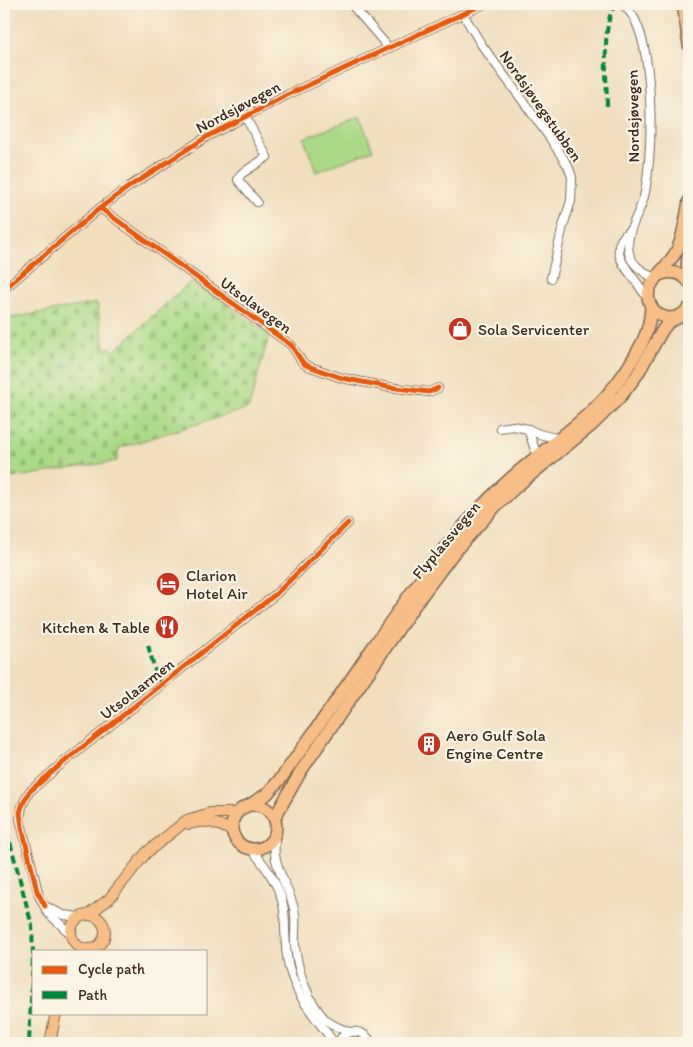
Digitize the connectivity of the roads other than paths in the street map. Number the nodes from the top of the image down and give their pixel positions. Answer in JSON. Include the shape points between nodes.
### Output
{"nodes":[{"id":1,"x":351,"y":4,"type":"edge"},
{"id":2,"x":484,"y":4,"type":"edge"},
{"id":3,"x":622,"y":4,"type":"edge"},
{"id":4,"x":683,"y":4,"type":"edge"},
{"id":5,"x":463,"y":14,"type":"junction"},
{"id":6,"x":689,"y":45,"type":"edge"},
{"id":7,"x":389,"y":48,"type":"junction"},
{"id":8,"x":244,"y":116,"type":"junction"},
{"id":9,"x":689,"y":201,"type":"edge"},
{"id":10,"x":258,"y":202,"type":"dead end"},
{"id":11,"x":100,"y":208,"type":"junction"},
{"id":12,"x":630,"y":230,"type":"junction"},
{"id":13,"x":689,"y":250,"type":"edge"},
{"id":14,"x":657,"y":277,"type":"junction"},
{"id":15,"x":689,"y":277,"type":"edge"},
{"id":16,"x":551,"y":278,"type":"dead end"},
{"id":17,"x":689,"y":282,"type":"edge"},
{"id":18,"x":4,"y":290,"type":"edge"},
{"id":19,"x":649,"y":303,"type":"junction"},
{"id":20,"x":686,"y":313,"type":"edge"},
{"id":21,"x":438,"y":388,"type":"dead end"},
{"id":22,"x":500,"y":428,"type":"dead end"},
{"id":23,"x":528,"y":429,"type":"junction"},
{"id":24,"x":560,"y":439,"type":"junction"},
{"id":25,"x":537,"y":456,"type":"junction"},
{"id":26,"x":348,"y":523,"type":"dead end"},
{"id":27,"x":252,"y":804,"type":"junction"},
{"id":28,"x":235,"y":813,"type":"junction"},
{"id":29,"x":275,"y":818,"type":"junction"},
{"id":30,"x":179,"y":827,"type":"junction"},
{"id":31,"x":232,"y":831,"type":"junction"},
{"id":32,"x":275,"y":836,"type":"junction"},
{"id":33,"x":251,"y":849,"type":"junction"},
{"id":34,"x":109,"y":899,"type":"junction"},
{"id":35,"x":45,"y":906,"type":"junction"},
{"id":36,"x":84,"y":916,"type":"junction"},
{"id":37,"x":104,"y":926,"type":"junction"},
{"id":38,"x":72,"y":937,"type":"junction"},
{"id":39,"x":92,"y":949,"type":"edge"},
{"id":40,"x":72,"y":950,"type":"edge"},
{"id":41,"x":56,"y":1014,"type":"edge"},
{"id":42,"x":350,"y":1032,"type":"junction"},
{"id":43,"x":50,"y":1043,"type":"edge"},
{"id":44,"x":334,"y":1043,"type":"edge"},
{"id":45,"x":338,"y":1043,"type":"edge"},
{"id":46,"x":372,"y":1043,"type":"edge"}],
"edges":[{"from":1,"to":7,"type":"street"},
{"from":2,"to":5,"type":"street","name":"Nordsjøvegen"},
{"from":3,"to":12,"type":"street","name":"Nordsjøvegen","via":[[636,21],[641,36],[650,100],[650,150],[645,192]]},
{"from":4,"to":6,"type":"highway"},
{"from":5,"to":7,"type":"street","name":"Nordsjøvegen"},
{"from":5,"to":16,"type":"street","name":"Nordsjøvegstubben","via":[[550,138],[572,177],[570,201]]},
{"from":7,"to":8,"type":"street","name":"Nordsjøvegen"},
{"from":8,"to":10,"type":"street","via":[[267,157],[241,174],[238,180]]},
{"from":8,"to":11,"type":"street","name":"Nordsjøvegen","via":[[177,155]]},
{"from":9,"to":14,"type":"highway","name":"Flyplassvegen","via":[[679,246],[671,262]]},
{"from":11,"to":18,"type":"street","name":"Nordsjøvegen"},
{"from":11,"to":21,"type":"street","name":"Utsolavegen","via":[[291,345],[308,366],[342,378],[388,387],[429,392]]},
{"from":12,"to":14,"type":"street","name":"Nordsjøvegen","via":[[628,252],[632,263]]},
{"from":12,"to":19,"type":"street","name":"Nordsjøvegen","via":[[619,244],[618,254]]},
{"from":13,"to":15,"type":"highway"},
{"from":14,"to":17,"type":"highway","via":[[679,273]]},
{"from":14,"to":19,"type":"highway","name":"Flyplassvegen","via":[[648,291]]},
{"from":19,"to":20,"type":"highway","name":"Flyplassvegen","via":[[663,317]]},
{"from":19,"to":24,"type":"highway","name":"Flyplassvegen","via":[[647,333],[628,368],[601,403]]},
{"from":20,"to":29,"type":"highway","name":"Flyplassvegen","via":[[663,329],[621,396],[592,425],[517,486],[455,551],[301,771]]},
{"from":22,"to":23,"type":"street"},
{"from":23,"to":24,"type":"street"},
{"from":23,"to":25,"type":"street"},
{"from":24,"to":25,"type":"highway","name":"Flyplassvegen"},
{"from":25,"to":27,"type":"highway","name":"Flyplassvegen","via":[[488,500],[448,544],[282,777],[267,794]]},
{"from":26,"to":35,"type":"street","name":"Utsolaarmen","via":[[277,593],[29,792],[20,820],[38,891]]},
{"from":27,"to":28,"type":"highway"},
{"from":27,"to":29,"type":"highway","via":[[261,805]]},
{"from":28,"to":30,"type":"main road","via":[[197,815]]},
{"from":28,"to":31,"type":"highway"},
{"from":29,"to":32,"type":"highway"},
{"from":30,"to":31,"type":"main road","via":[[202,821]]},
{"from":30,"to":34,"type":"main road","via":[[146,853]]},
{"from":31,"to":33,"type":"highway","via":[[242,846]]},
{"from":32,"to":33,"type":"highway","via":[[269,844]]},
{"from":32,"to":42,"type":"street","via":[[277,860],[294,909],[298,966],[326,1020]]},
{"from":33,"to":44,"type":"street","via":[[266,866],[284,908],[284,947],[289,969],[309,1011]]},
{"from":34,"to":36,"type":"main road"},
{"from":34,"to":37,"type":"main road"},
{"from":35,"to":36,"type":"street","via":[[63,915]]},
{"from":35,"to":38,"type":"street","name":"Utsolaarmen"},
{"from":36,"to":37,"type":"main road","via":[[100,919]]},
{"from":36,"to":38,"type":"main road","via":[[72,926]]},
{"from":37,"to":39,"type":"main road","via":[[103,939]]},
{"from":38,"to":39,"type":"main road","via":[[82,947]]},
{"from":38,"to":40,"type":"main road"},
{"from":41,"to":43,"type":"main road"},
{"from":42,"to":45,"type":"street","via":[[343,1035]]},
{"from":42,"to":46,"type":"street","via":[[362,1033]]}]}
